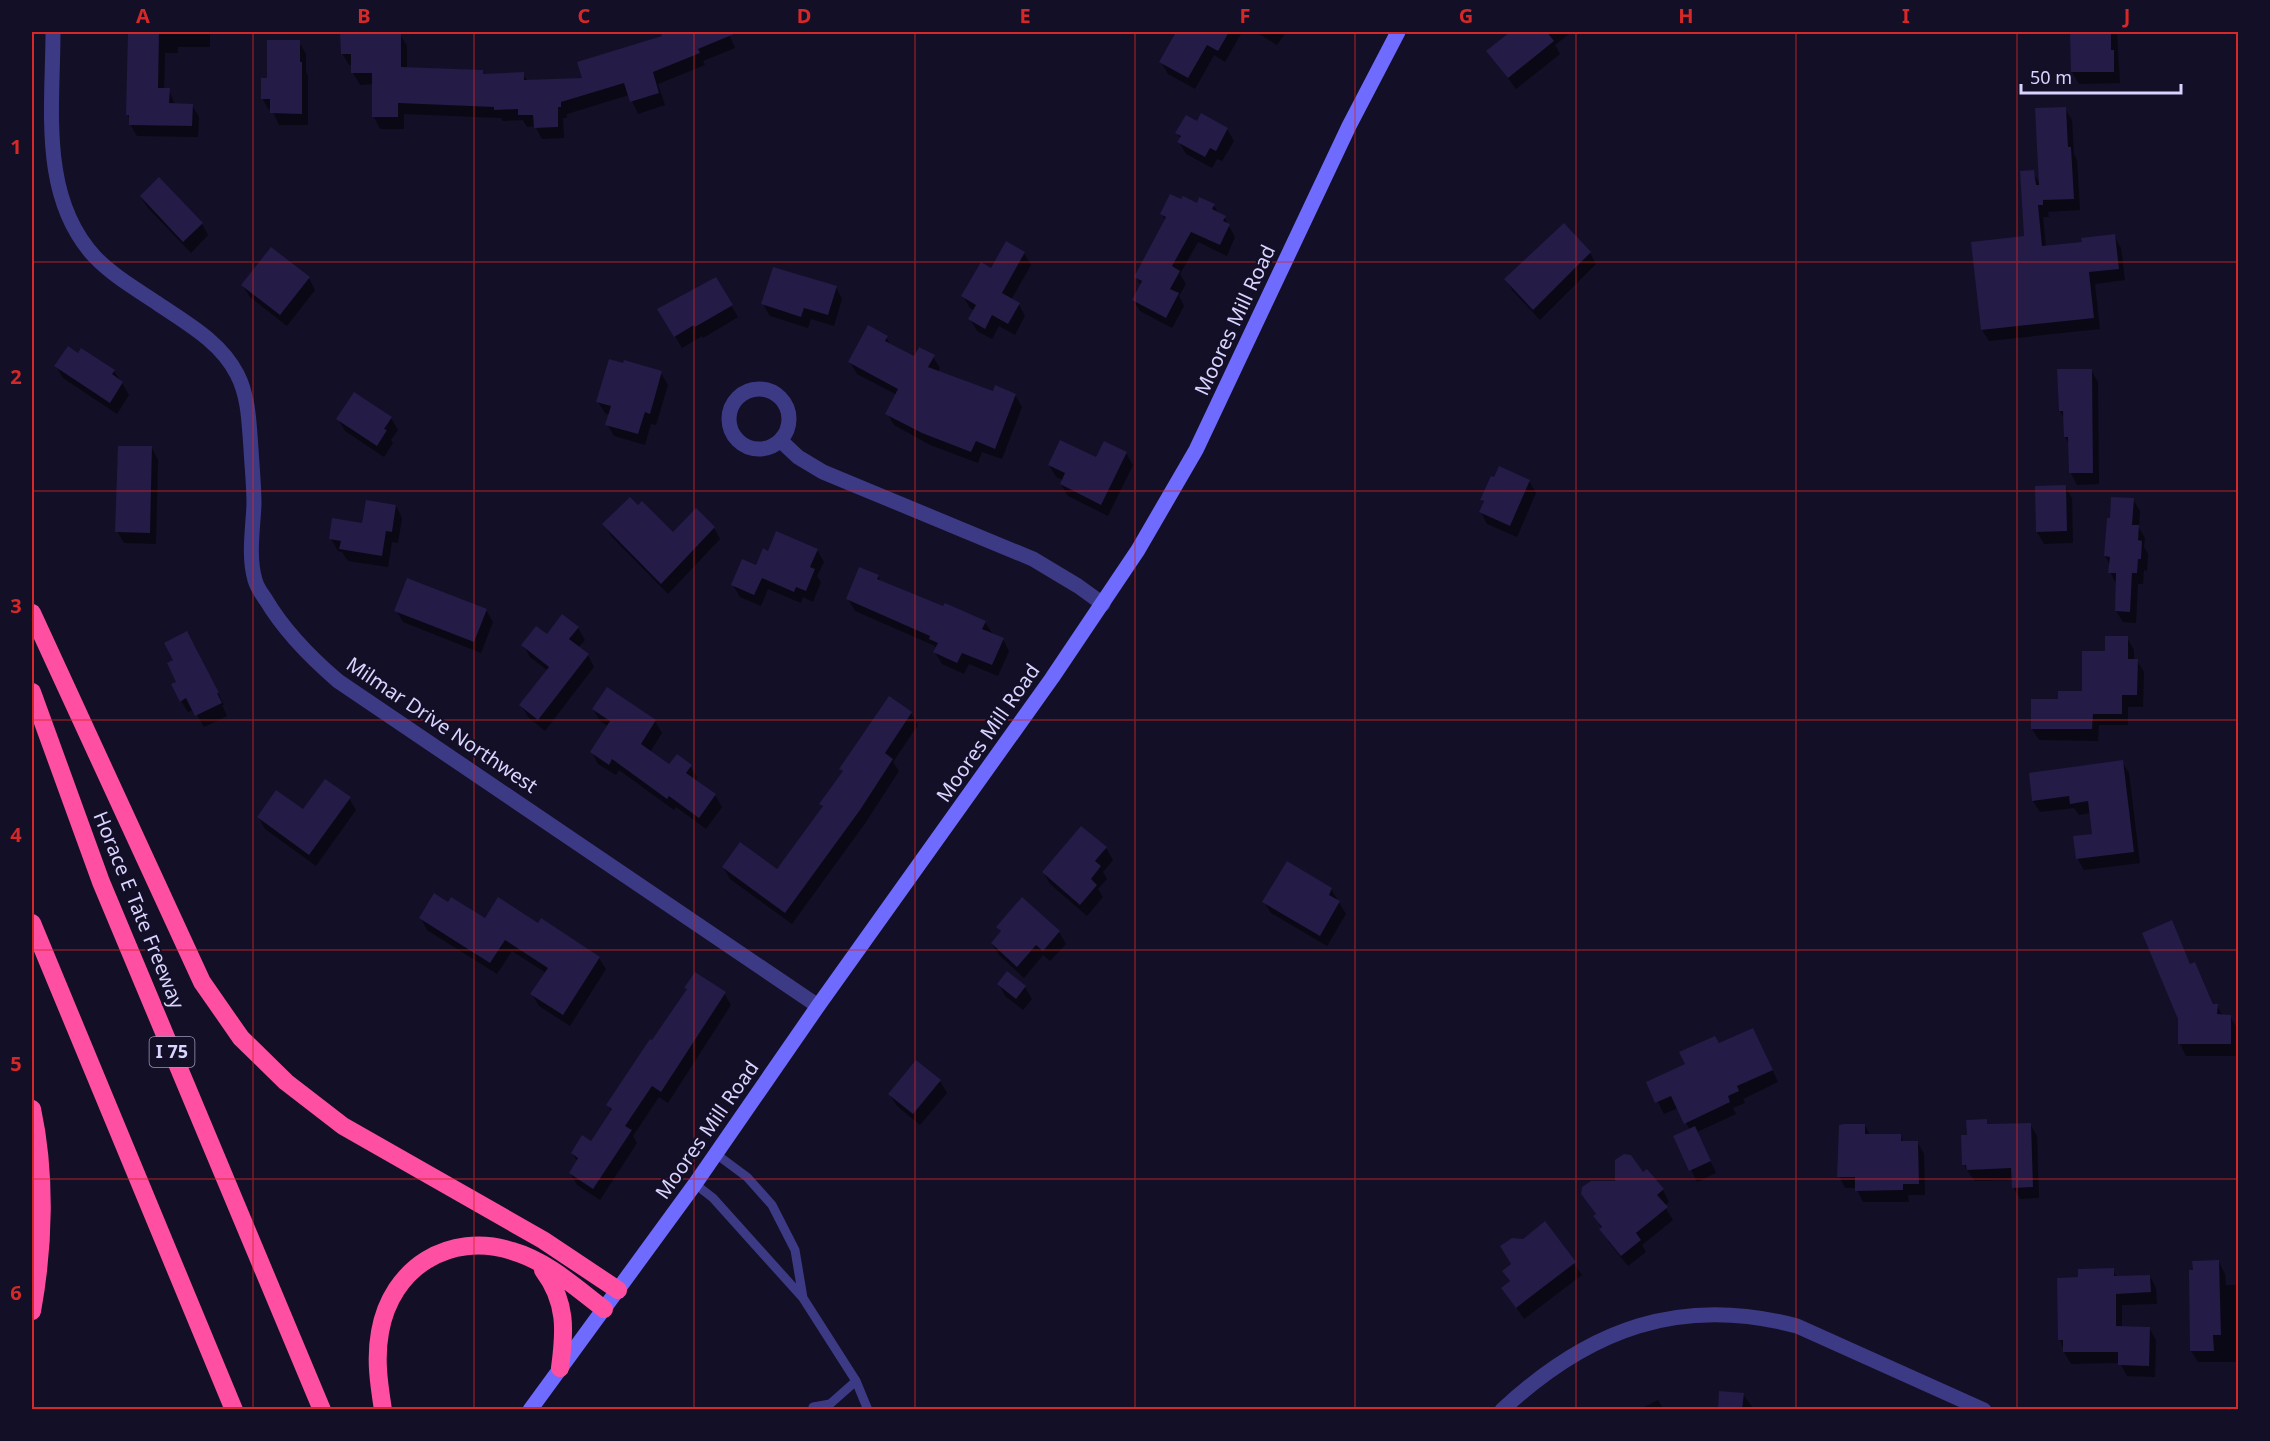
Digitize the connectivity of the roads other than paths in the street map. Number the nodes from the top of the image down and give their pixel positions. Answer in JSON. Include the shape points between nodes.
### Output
{"nodes":[{"id":1,"x":53,"y":32,"type":"edge"},
{"id":2,"x":1398,"y":32,"type":"edge"},
{"id":3,"x":781,"y":441,"type":"junction"},
{"id":4,"x":1102,"y":604,"type":"junction"},
{"id":5,"x":32,"y":613,"type":"edge"},
{"id":6,"x":32,"y":692,"type":"edge"},
{"id":7,"x":32,"y":923,"type":"edge"},
{"id":8,"x":818,"y":1006,"type":"junction"},
{"id":9,"x":32,"y":1109,"type":"edge"},
{"id":10,"x":716,"y":1154,"type":"junction"},
{"id":11,"x":695,"y":1184,"type":"junction"},
{"id":12,"x":535,"y":1259,"type":"junction"},
{"id":13,"x":618,"y":1290,"type":"junction"},
{"id":14,"x":803,"y":1298,"type":"junction"},
{"id":15,"x":604,"y":1309,"type":"junction"},
{"id":16,"x":32,"y":1311,"type":"edge"},
{"id":17,"x":560,"y":1368,"type":"junction"},
{"id":18,"x":856,"y":1381,"type":"junction"},
{"id":19,"x":813,"y":1407,"type":"dead end"},
{"id":20,"x":234,"y":1410,"type":"edge"},
{"id":21,"x":322,"y":1410,"type":"edge"},
{"id":22,"x":383,"y":1410,"type":"edge"},
{"id":23,"x":530,"y":1410,"type":"edge"},
{"id":24,"x":868,"y":1410,"type":"edge"},
{"id":25,"x":1502,"y":1410,"type":"edge"},
{"id":26,"x":1984,"y":1410,"type":"edge"}],
"edges":[{"from":1,"to":8,"type":"street","name":"Milmar Drive Northwest","via":[[55,172],[61,200],[74,230],[95,257],[208,339],[237,374],[249,413],[254,573],[256,584],[280,624],[338,681]]},
{"from":2,"to":4,"type":"street","name":"Moores Mill Road","via":[[1349,126],[1190,463]]},
{"from":3,"to":3,"type":"street","via":[[790,419],[781,398],[759,388],[737,398],[729,420],[738,441],[760,450]]},
{"from":3,"to":4,"type":"street","via":[[823,472],[1034,559]]},
{"from":4,"to":8,"type":"street","name":"Moores Mill Road"},
{"from":5,"to":13,"type":"highway","via":[[202,982],[241,1038],[286,1082],[343,1126],[543,1240]]},
{"from":6,"to":21,"type":"highway","name":"Horace E Tate Freeway","number":"I 75","via":[[101,882]]},
{"from":7,"to":20,"type":"highway"},
{"from":8,"to":10,"type":"street","name":"Moores Mill Road"},
{"from":9,"to":16,"type":"highway","via":[[41,1171],[41,1218]]},
{"from":10,"to":11,"type":"street","name":"Moores Mill Road"},
{"from":10,"to":14,"type":"lane","via":[[747,1177],[772,1205],[795,1250]]},
{"from":11,"to":13,"type":"street","name":"Moores Mill Road"},
{"from":11,"to":14,"type":"lane","via":[[713,1198]]},
{"from":12,"to":15,"type":"highway"},
{"from":12,"to":17,"type":"highway","via":[[551,1281],[561,1306]]},
{"from":12,"to":22,"type":"highway","via":[[489,1246],[464,1246],[438,1252],[418,1265],[387,1306],[380,1332],[377,1359]]},
{"from":13,"to":15,"type":"street","name":"Moores Mill Road"},
{"from":14,"to":18,"type":"lane"},
{"from":15,"to":17,"type":"street","name":"Moores Mill Road"},
{"from":17,"to":23,"type":"street","name":"Moores Mill Road"},
{"from":18,"to":19,"type":"lane","via":[[830,1404]]},
{"from":18,"to":24,"type":"lane"},
{"from":25,"to":26,"type":"street","via":[[1567,1359],[1599,1341],[1636,1325],[1707,1313],[1770,1319],[1797,1326]]}]}
